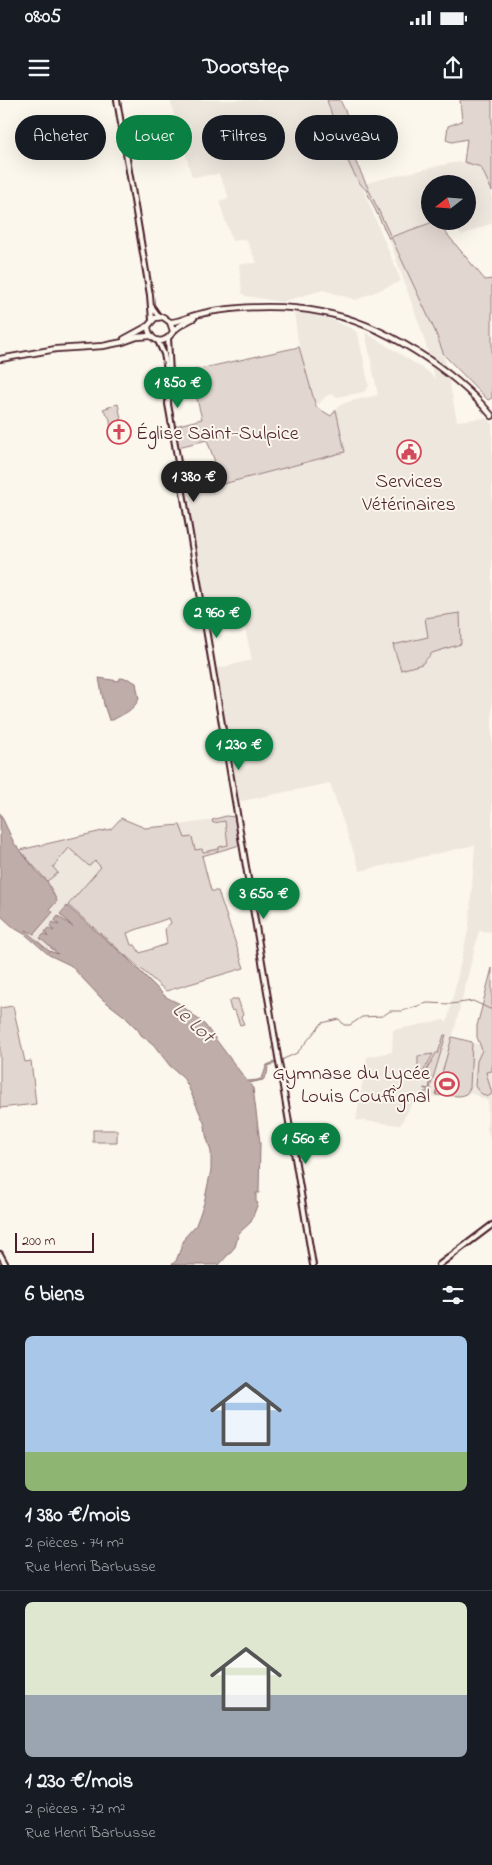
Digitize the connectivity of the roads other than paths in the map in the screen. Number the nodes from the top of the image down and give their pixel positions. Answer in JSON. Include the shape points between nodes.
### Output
{"nodes":[{"id":1,"x":117,"y":100,"type":"edge"},
{"id":2,"x":150,"y":302,"type":"junction"},
{"id":3,"x":210,"y":312,"type":"junction"},
{"id":4,"x":159,"y":317,"type":"junction"},
{"id":5,"x":152,"y":320,"type":"junction"},
{"id":6,"x":170,"y":322,"type":"junction"},
{"id":7,"x":148,"y":326,"type":"junction"},
{"id":8,"x":173,"y":331,"type":"junction"},
{"id":9,"x":150,"y":336,"type":"junction"},
{"id":10,"x":168,"y":338,"type":"junction"},
{"id":11,"x":158,"y":341,"type":"junction"},
{"id":12,"x":111,"y":344,"type":"junction"},
{"id":13,"x":0,"y":359,"type":"edge"},
{"id":14,"x":169,"y":387,"type":"junction"},
{"id":15,"x":492,"y":416,"type":"edge"},
{"id":16,"x":492,"y":1225,"type":"edge"},
{"id":17,"x":0,"y":1254,"type":"edge"},
{"id":18,"x":6,"y":1265,"type":"edge"},
{"id":19,"x":313,"y":1265,"type":"edge"},
{"id":20,"x":439,"y":1265,"type":"edge"}],
"edges":[{"from":1,"to":2,"type":"main road"},
{"from":2,"to":4,"type":"main road"},
{"from":2,"to":5,"type":"main road"},
{"from":3,"to":6,"type":"main road"},
{"from":3,"to":8,"type":"main road"},
{"from":3,"to":15,"type":"main road","via":[[280,307],[346,318],[409,347],[450,374]]},
{"from":4,"to":5,"type":"main road"},
{"from":4,"to":6,"type":"main road"},
{"from":5,"to":7,"type":"main road"},
{"from":6,"to":8,"type":"main road"},
{"from":7,"to":9,"type":"main road"},
{"from":7,"to":12,"type":"main road"},
{"from":8,"to":10,"type":"main road"},
{"from":9,"to":11,"type":"main road"},
{"from":9,"to":12,"type":"main road"},
{"from":10,"to":11,"type":"main road"},
{"from":10,"to":14,"type":"main road"},
{"from":11,"to":14,"type":"main road"},
{"from":12,"to":13,"type":"main road"},
{"from":14,"to":19,"type":"main road","via":[[170,415]]},
{"from":16,"to":20,"type":"main road"},
{"from":17,"to":18,"type":"main road"}]}
